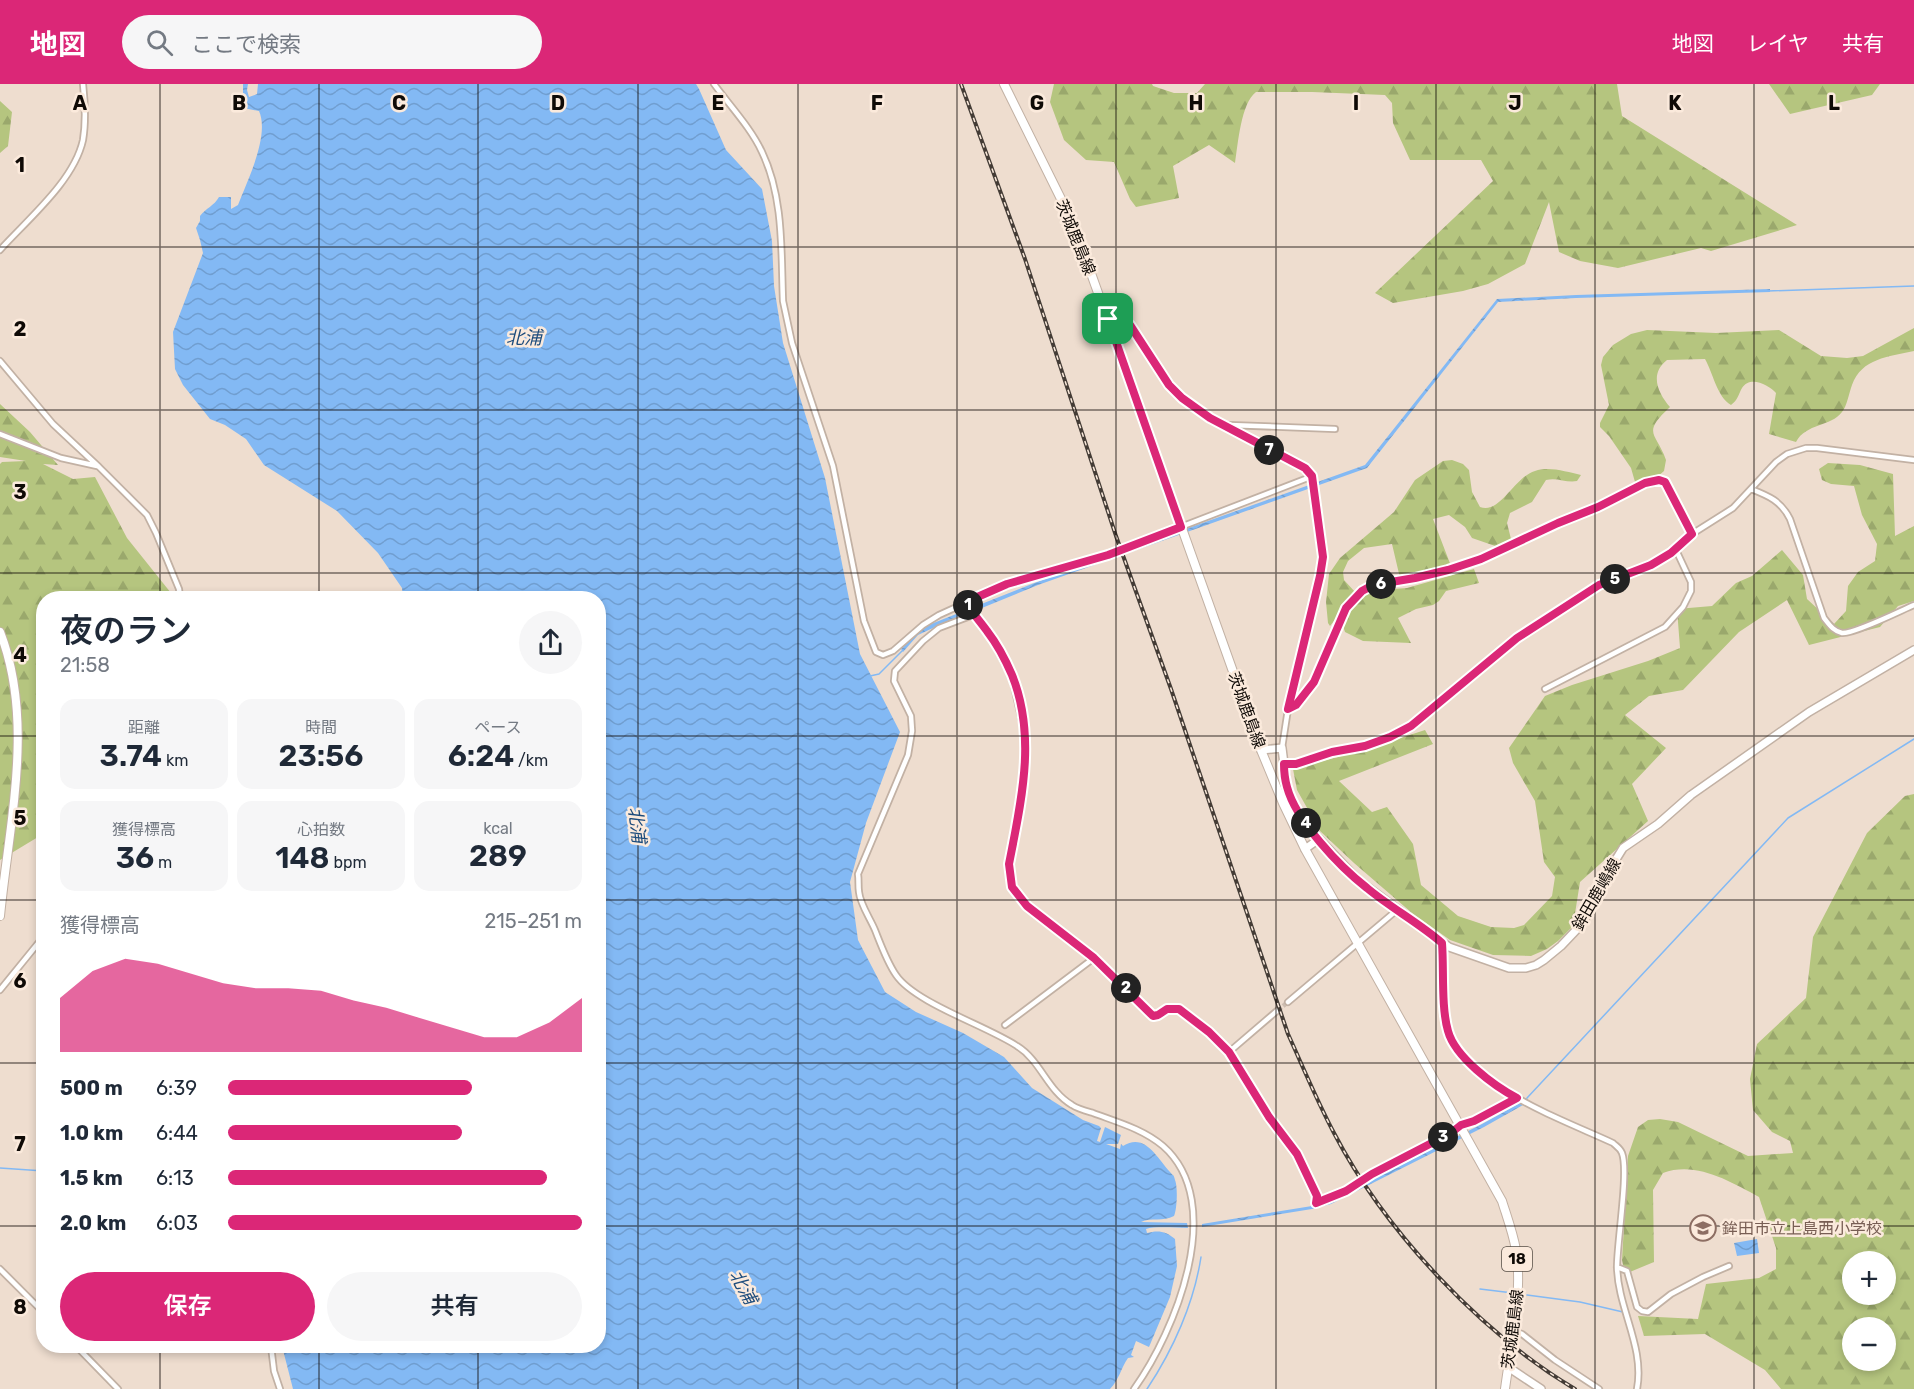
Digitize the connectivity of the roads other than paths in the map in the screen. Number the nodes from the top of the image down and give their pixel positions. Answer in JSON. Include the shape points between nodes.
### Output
{"nodes":[{"id":1,"x":83,"y":84,"type":"edge"},
{"id":2,"x":714,"y":84,"type":"edge"},
{"id":3,"x":1004,"y":84,"type":"edge"},
{"id":4,"x":0,"y":250,"type":"edge"},
{"id":5,"x":1108,"y":319,"type":"junction"},
{"id":6,"x":0,"y":361,"type":"edge"},
{"id":7,"x":1226,"y":425,"type":"junction"},
{"id":8,"x":1335,"y":429,"type":"dead end"},
{"id":9,"x":0,"y":434,"type":"edge"},
{"id":10,"x":1914,"y":460,"type":"edge"},
{"id":11,"x":99,"y":467,"type":"junction"},
{"id":12,"x":1313,"y":479,"type":"junction"},
{"id":13,"x":1751,"y":489,"type":"junction"},
{"id":14,"x":1182,"y":528,"type":"junction"},
{"id":15,"x":1692,"y":534,"type":"junction"},
{"id":16,"x":1671,"y":553,"type":"junction"},
{"id":17,"x":179,"y":591,"type":"edge"},
{"id":18,"x":966,"y":602,"type":"junction"},
{"id":19,"x":1914,"y":605,"type":"edge"},
{"id":20,"x":973,"y":615,"type":"junction"},
{"id":21,"x":0,"y":632,"type":"edge"},
{"id":22,"x":1914,"y":650,"type":"edge"},
{"id":23,"x":1545,"y":689,"type":"dead end"},
{"id":24,"x":1288,"y":709,"type":"junction"},
{"id":25,"x":1282,"y":748,"type":"junction"},
{"id":26,"x":1261,"y":750,"type":"junction"},
{"id":27,"x":1284,"y":764,"type":"junction"},
{"id":28,"x":1318,"y":839,"type":"junction"},
{"id":29,"x":1305,"y":849,"type":"junction"},
{"id":30,"x":1397,"y":910,"type":"junction"},
{"id":31,"x":0,"y":916,"type":"edge"},
{"id":32,"x":1359,"y":943,"type":"junction"},
{"id":33,"x":1442,"y":943,"type":"junction"},
{"id":34,"x":36,"y":946,"type":"edge"},
{"id":35,"x":1094,"y":958,"type":"junction"},
{"id":36,"x":0,"y":990,"type":"edge"},
{"id":37,"x":1288,"y":1002,"type":"tunnel mouth"},
{"id":38,"x":1278,"y":1010,"type":"tunnel mouth"},
{"id":39,"x":1005,"y":1026,"type":"dead end"},
{"id":40,"x":1229,"y":1052,"type":"junction"},
{"id":41,"x":1517,"y":1098,"type":"junction"},
{"id":42,"x":1462,"y":1127,"type":"junction"},
{"id":43,"x":1729,"y":1266,"type":"dead end"},
{"id":44,"x":1617,"y":1267,"type":"junction"},
{"id":45,"x":0,"y":1269,"type":"edge"},
{"id":46,"x":36,"y":1305,"type":"edge"},
{"id":47,"x":1514,"y":1331,"type":"junction"},
{"id":48,"x":83,"y":1353,"type":"edge"},
{"id":49,"x":272,"y":1353,"type":"edge"},
{"id":50,"x":1508,"y":1367,"type":"junction"},
{"id":51,"x":118,"y":1389,"type":"edge"},
{"id":52,"x":280,"y":1389,"type":"edge"},
{"id":53,"x":1134,"y":1389,"type":"edge"},
{"id":54,"x":1505,"y":1389,"type":"edge"},
{"id":55,"x":1541,"y":1389,"type":"edge"},
{"id":56,"x":1599,"y":1389,"type":"edge"},
{"id":57,"x":1637,"y":1389,"type":"edge"}],
"edges":[{"from":1,"to":4,"type":"street","via":[[82,140],[70,170]]},
{"from":2,"to":18,"type":"street","via":[[762,150],[773,179],[786,317],[833,466],[870,641],[884,655],[923,625]]},
{"from":3,"to":5,"type":"main road","name":"茨城鹿島線","number":"18","via":[[1067,210]]},
{"from":5,"to":7,"type":"street","via":[[1122,317],[1169,385],[1193,407]]},
{"from":5,"to":14,"type":"main road","name":"茨城鹿島線","number":"18"},
{"from":6,"to":11,"type":"street","via":[[53,424]]},
{"from":7,"to":8,"type":"street"},
{"from":7,"to":12,"type":"street","via":[[1305,468]]},
{"from":9,"to":11,"type":"street","via":[[61,458]]},
{"from":10,"to":13,"type":"street","via":[[1806,448],[1776,462]]},
{"from":11,"to":17,"type":"street","via":[[147,515]]},
{"from":12,"to":14,"type":"street"},
{"from":12,"to":24,"type":"street","via":[[1323,557]]},
{"from":13,"to":15,"type":"street","via":[[1733,508]]},
{"from":13,"to":19,"type":"street","via":[[1784,507],[1824,618],[1832,628],[1850,632]]},
{"from":14,"to":18,"type":"street","via":[[1108,555],[1007,584]]},
{"from":14,"to":26,"type":"main road","name":"茨城鹿島線","number":"18"},
{"from":15,"to":16,"type":"street"},
{"from":15,"to":24,"type":"street","via":[[1665,482],[1659,480],[1481,559],[1415,578],[1373,585],[1346,608],[1314,682]]},
{"from":16,"to":23,"type":"street","via":[[1676,550],[1691,582],[1683,607],[1665,627]]},
{"from":16,"to":27,"type":"street","via":[[1599,585],[1517,638],[1411,726],[1365,746]]},
{"from":18,"to":20,"type":"street"},
{"from":20,"to":35,"type":"street","via":[[988,632],[1012,677],[1024,730],[1024,783],[1009,864],[1012,887],[1027,906]]},
{"from":20,"to":53,"type":"street","via":[[939,628],[895,671],[894,681],[911,716],[912,731],[908,755],[858,874],[859,894],[897,976],[911,990],[1018,1046],[1072,1106],[1146,1134],[1170,1153],[1181,1168],[1190,1192],[1193,1218],[1187,1269],[1162,1339]]},
{"from":21,"to":31,"type":"main road","via":[[13,675],[18,734]]},
{"from":22,"to":33,"type":"main road","name":"鉾田鹿嶋線","via":[[1809,712],[1623,848],[1580,926],[1536,965],[1509,968]]},
{"from":24,"to":25,"type":"street"},
{"from":25,"to":26,"type":"main road"},
{"from":25,"to":27,"type":"main road","name":"鉾田鹿嶋線"},
{"from":26,"to":29,"type":"main road","name":"茨城鹿島線","number":"18"},
{"from":27,"to":28,"type":"main road","name":"鉾田鹿嶋線","via":[[1287,788]]},
{"from":28,"to":29,"type":"main road"},
{"from":28,"to":30,"type":"main road","name":"鉾田鹿嶋線","via":[[1358,880]]},
{"from":29,"to":32,"type":"main road","name":"茨城鹿島線","number":"18"},
{"from":30,"to":32,"type":"street"},
{"from":30,"to":33,"type":"main road","name":"鉾田鹿嶋線"},
{"from":32,"to":37,"type":"street"},
{"from":32,"to":42,"type":"main road","name":"茨城鹿島線","number":"18"},
{"from":33,"to":41,"type":"street","via":[[1446,1021],[1451,1040],[1490,1080]]},
{"from":34,"to":36,"type":"street"},
{"from":35,"to":39,"type":"street"},
{"from":35,"to":40,"type":"street","via":[[1153,1016],[1167,1009],[1179,1009]]},
{"from":38,"to":40,"type":"street"},
{"from":40,"to":42,"type":"street","via":[[1297,1154],[1317,1196],[1316,1203],[1346,1191]]},
{"from":41,"to":42,"type":"street"},
{"from":41,"to":44,"type":"street","via":[[1620,1149],[1624,1177]]},
{"from":42,"to":47,"type":"main road","name":"茨城鹿島線","number":"18","via":[[1498,1193],[1516,1249]]},
{"from":43,"to":44,"type":"street","via":[[1671,1294],[1648,1311],[1637,1306],[1627,1271]]},
{"from":44,"to":57,"type":"street","via":[[1638,1360]]},
{"from":45,"to":46,"type":"street"},
{"from":47,"to":50,"type":"main road","name":"茨城鹿島線","number":"18"},
{"from":47,"to":56,"type":"street"},
{"from":48,"to":51,"type":"street"},
{"from":49,"to":52,"type":"street"},
{"from":50,"to":54,"type":"main road","name":"茨城鹿島線","number":"18"},
{"from":50,"to":55,"type":"main road"}]}
